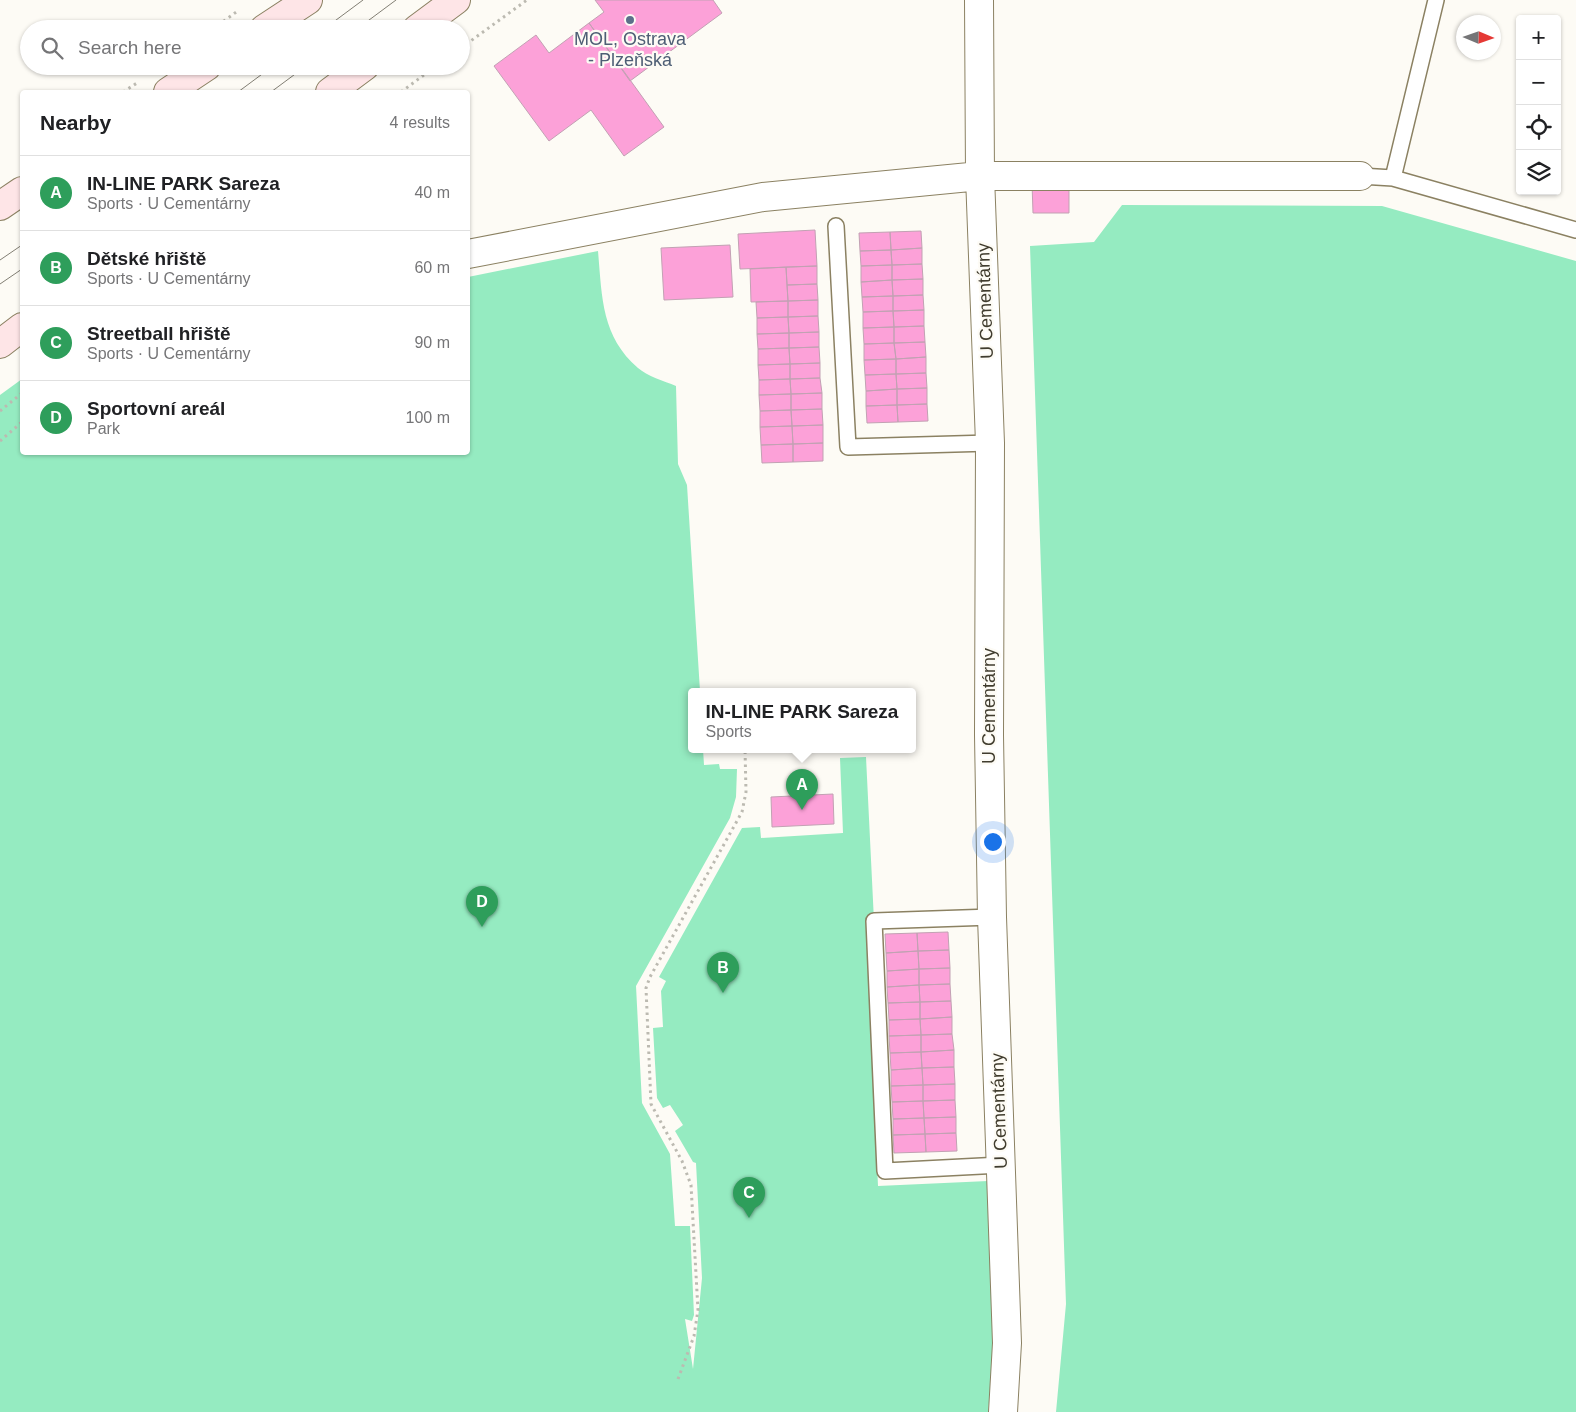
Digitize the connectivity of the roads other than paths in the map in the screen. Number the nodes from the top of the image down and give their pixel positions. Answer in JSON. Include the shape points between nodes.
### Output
{"nodes":[{"id":1,"x":308,"y":0,"type":"edge"},
{"id":2,"x":456,"y":0,"type":"edge"},
{"id":3,"x":979,"y":0,"type":"edge"},
{"id":4,"x":1436,"y":0,"type":"edge"},
{"id":5,"x":278,"y":20,"type":"edge"},
{"id":6,"x":429,"y":20,"type":"edge"},
{"id":7,"x":194,"y":75,"type":"edge"},
{"id":8,"x":353,"y":75,"type":"edge"},
{"id":9,"x":171,"y":90,"type":"edge"},
{"id":10,"x":333,"y":90,"type":"edge"},
{"id":11,"x":980,"y":176,"type":"junction"},
{"id":12,"x":1360,"y":176,"type":"joint"},
{"id":13,"x":1393,"y":178,"type":"junction"},
{"id":14,"x":20,"y":192,"type":"edge"},
{"id":15,"x":0,"y":206,"type":"edge"},
{"id":16,"x":836,"y":226,"type":"dead end"},
{"id":17,"x":1576,"y":230,"type":"edge"},
{"id":18,"x":470,"y":254,"type":"edge"},
{"id":19,"x":20,"y":329,"type":"edge"},
{"id":20,"x":0,"y":344,"type":"edge"},
{"id":21,"x":990,"y":443,"type":"junction"},
{"id":22,"x":992,"y":916,"type":"junction"},
{"id":23,"x":1001,"y":1165,"type":"junction"},
{"id":24,"x":1003,"y":1412,"type":"edge"}],
"edges":[{"from":1,"to":5,"type":"main road"},
{"from":2,"to":6,"type":"main road"},
{"from":3,"to":11,"type":"street","name":"U Cementárny"},
{"from":4,"to":13,"type":"lane"},
{"from":7,"to":9,"type":"main road"},
{"from":8,"to":10,"type":"main road"},
{"from":11,"to":12,"type":"street"},
{"from":11,"to":18,"type":"street","via":[[764,197]]},
{"from":11,"to":21,"type":"street","name":"U Cementárny"},
{"from":12,"to":13,"type":"lane"},
{"from":13,"to":17,"type":"lane"},
{"from":14,"to":15,"type":"main road"},
{"from":16,"to":21,"type":"lane","via":[[848,447]]},
{"from":19,"to":20,"type":"main road"},
{"from":21,"to":22,"type":"street","name":"U Cementárny"},
{"from":22,"to":23,"type":"street","name":"U Cementárny"},
{"from":22,"to":23,"type":"lane","via":[[874,921],[885,1171]]},
{"from":23,"to":24,"type":"street","name":"U Cementárny","via":[[1007,1343]]}]}
